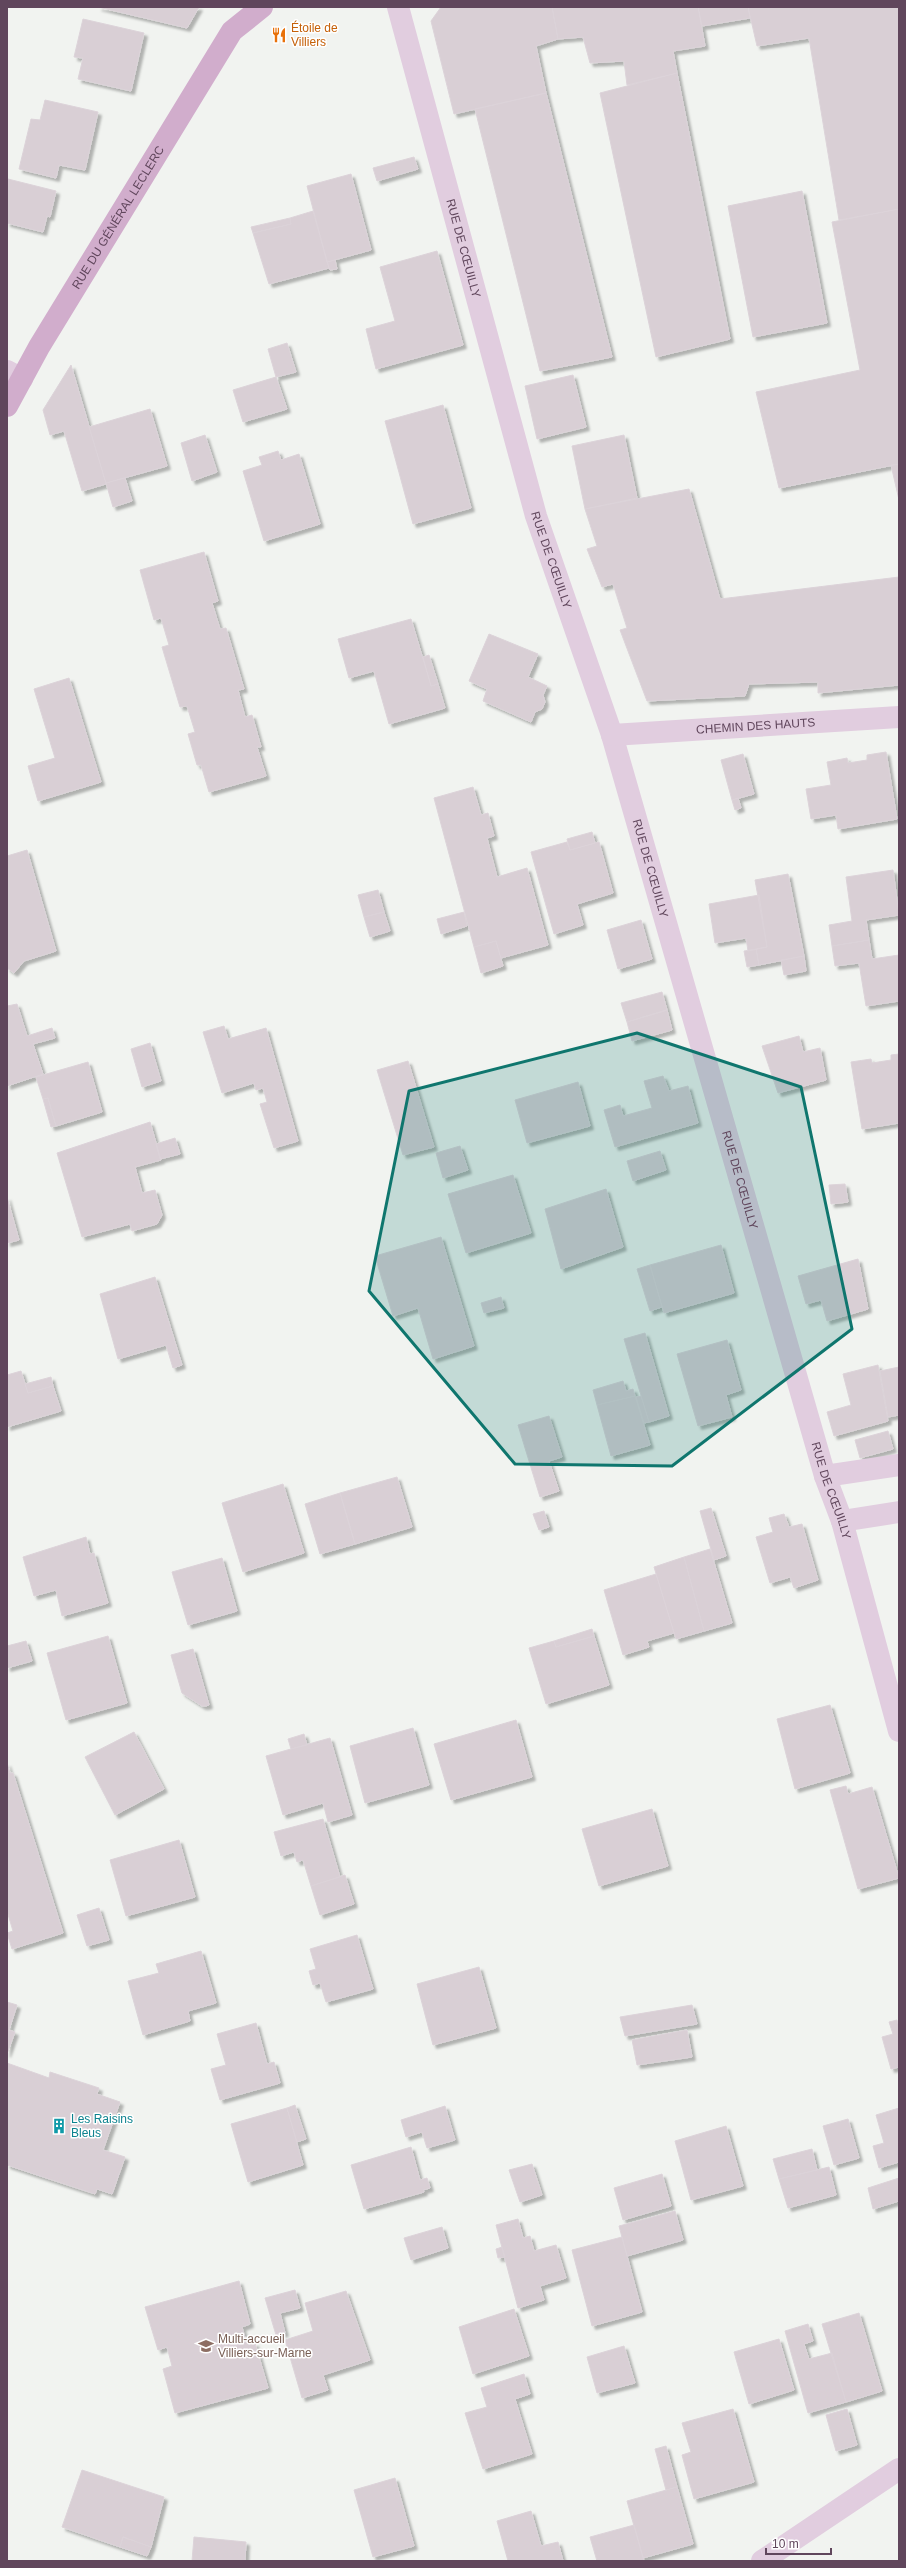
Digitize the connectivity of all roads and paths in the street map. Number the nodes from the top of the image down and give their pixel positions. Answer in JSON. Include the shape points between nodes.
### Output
{"nodes":[{"id":1,"x":241,"y":7,"type":"edge"},
{"id":2,"x":262,"y":7,"type":"edge"},
{"id":3,"x":398,"y":7,"type":"edge"},
{"id":4,"x":232,"y":31,"type":"junction"},
{"id":5,"x":14,"y":375,"type":"edge"},
{"id":6,"x":7,"y":406,"type":"edge"},
{"id":7,"x":899,"y":717,"type":"edge"},
{"id":8,"x":612,"y":735,"type":"junction"},
{"id":9,"x":899,"y":1465,"type":"edge"},
{"id":10,"x":826,"y":1476,"type":"junction"},
{"id":11,"x":899,"y":1512,"type":"edge"},
{"id":12,"x":842,"y":1521,"type":"junction"},
{"id":13,"x":899,"y":1731,"type":"edge"},
{"id":14,"x":899,"y":2469,"type":"edge"},
{"id":15,"x":762,"y":2561,"type":"edge"}],
"edges":[{"from":1,"to":4,"type":"main road","name":"RUE DU GÉNÉRAL LECLERC"},
{"from":2,"to":4,"type":"main road","name":"RUE DU GÉNÉRAL LECLERC"},
{"from":3,"to":8,"type":"street","name":"RUE DE CŒUILLY","via":[[536,516]]},
{"from":4,"to":5,"type":"main road","name":"RUE DU GÉNÉRAL LECLERC","via":[[39,347]]},
{"from":5,"to":6,"type":"main road","name":"RUE DU GÉNÉRAL LECLERC"},
{"from":7,"to":8,"type":"street","name":"CHEMIN DES HAUTS"},
{"from":8,"to":10,"type":"street","name":"RUE DE CŒUILLY"},
{"from":9,"to":10,"type":"street"},
{"from":10,"to":12,"type":"street","name":"RUE DE CŒUILLY"},
{"from":11,"to":12,"type":"street"},
{"from":12,"to":13,"type":"street","name":"RUE DE CŒUILLY"},
{"from":14,"to":15,"type":"street"}]}
